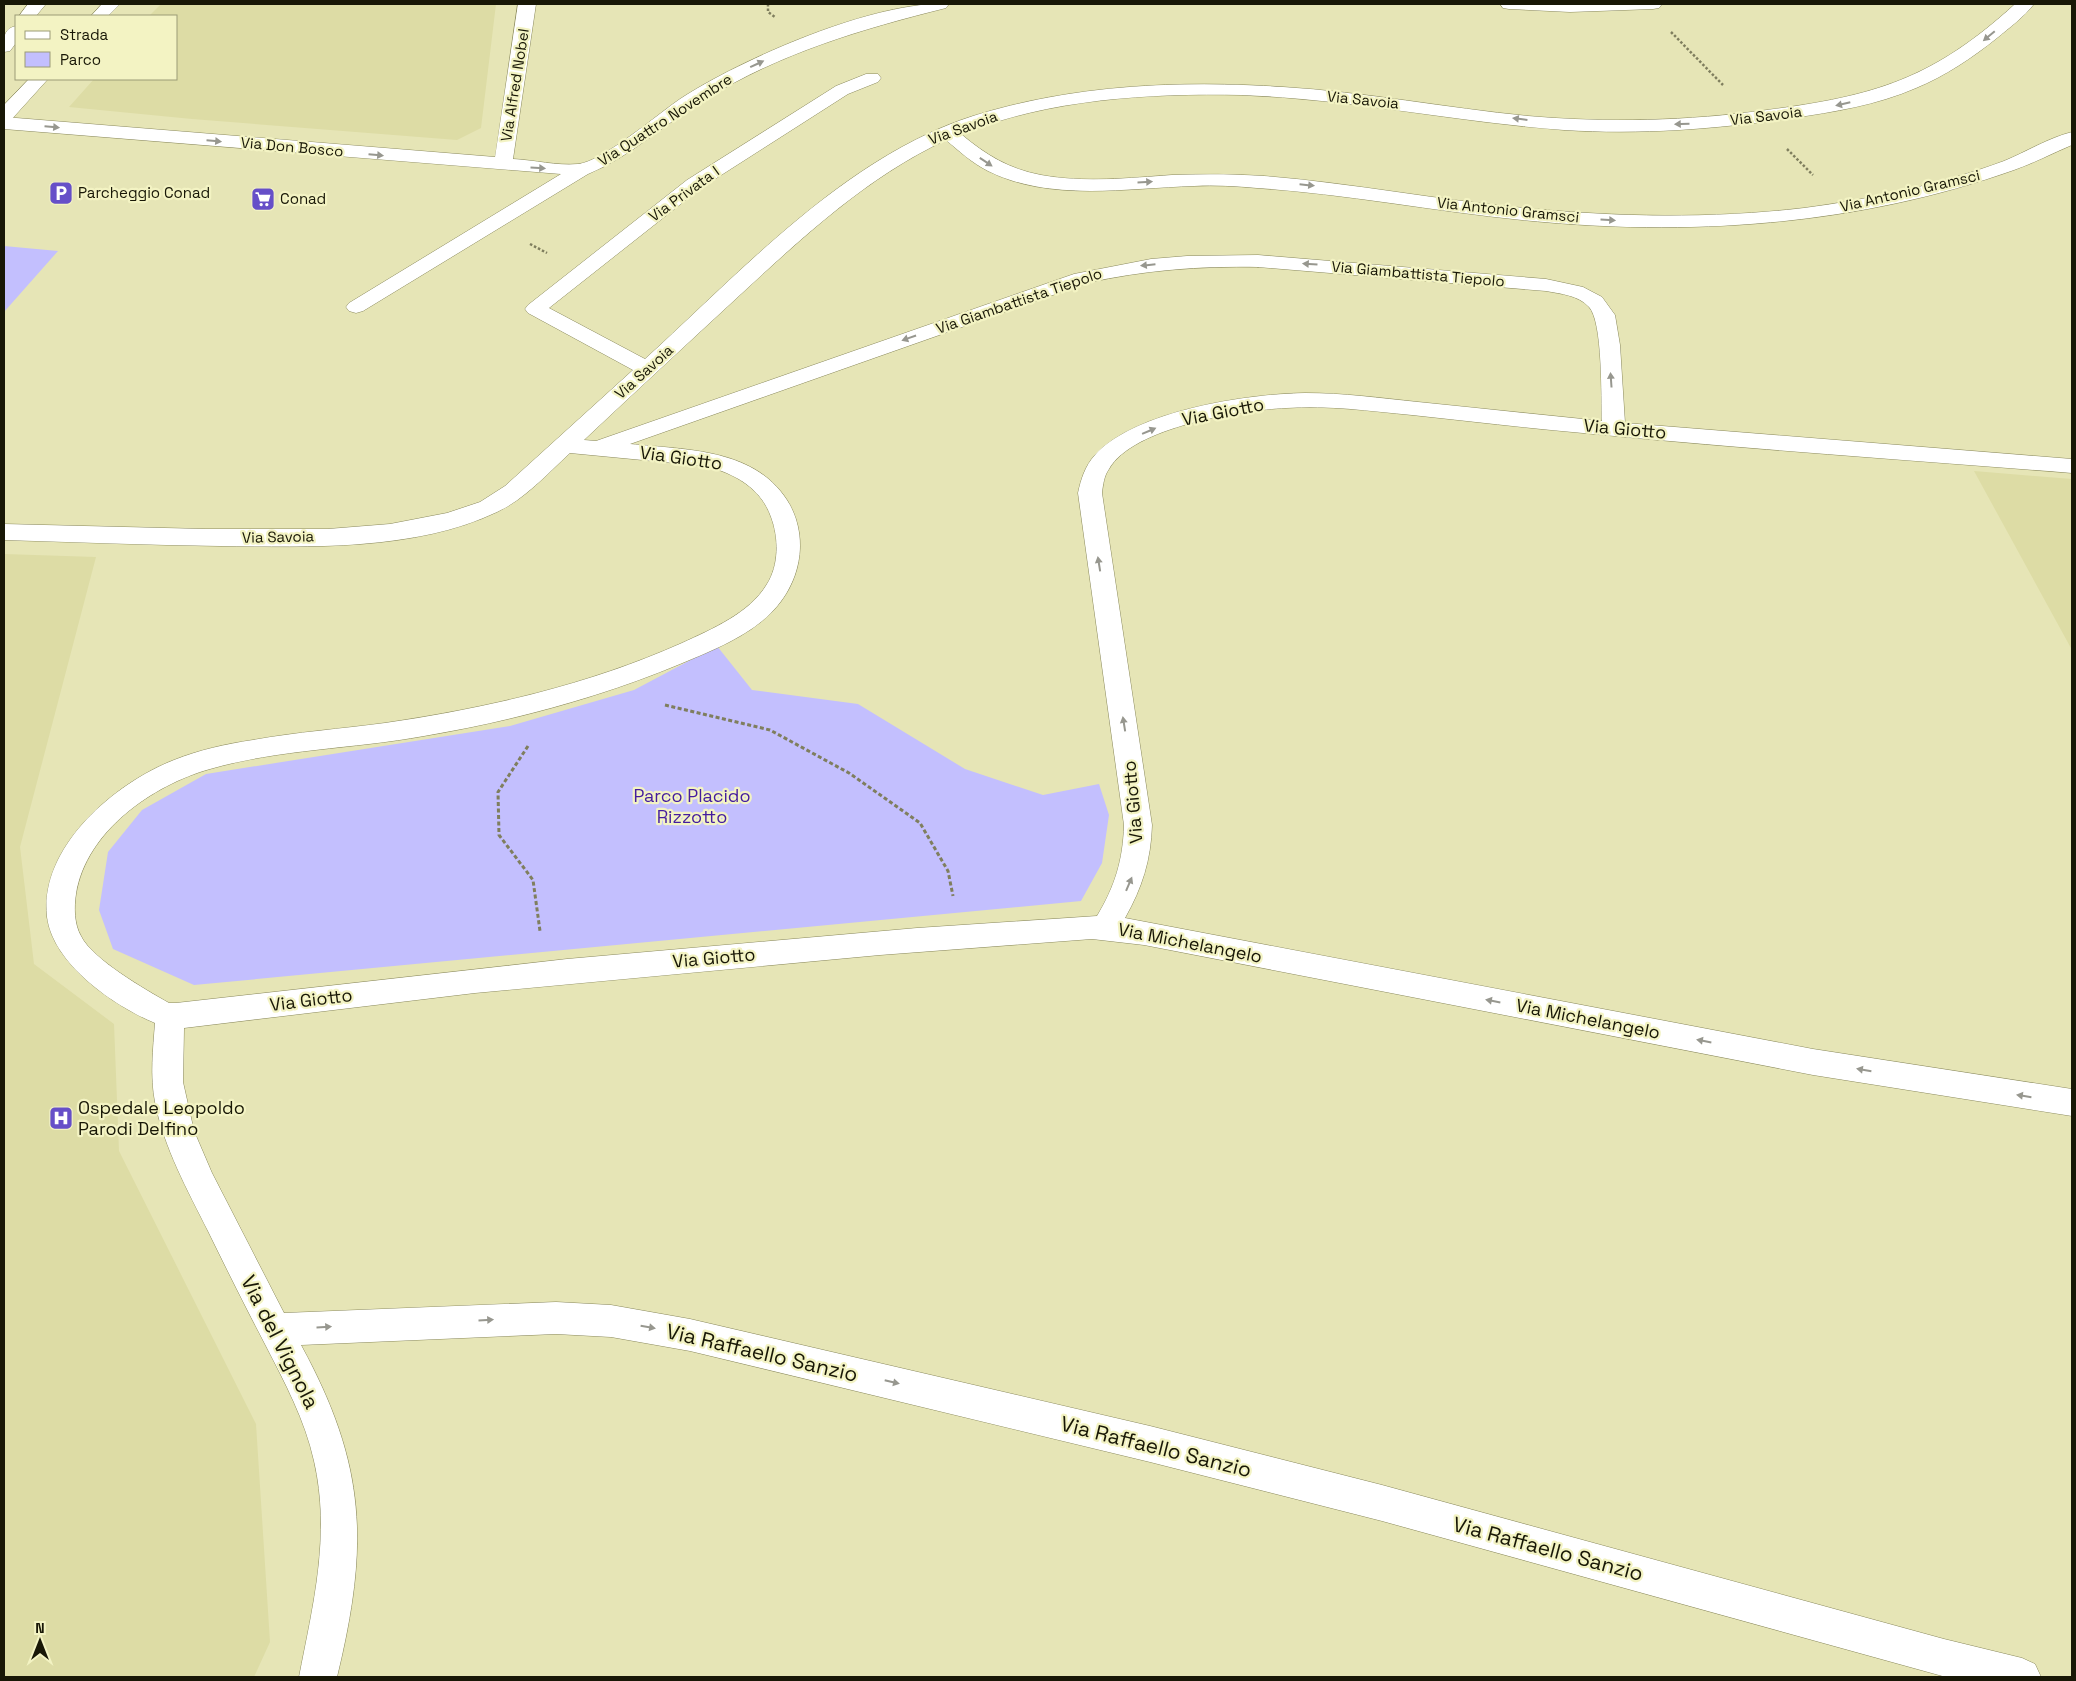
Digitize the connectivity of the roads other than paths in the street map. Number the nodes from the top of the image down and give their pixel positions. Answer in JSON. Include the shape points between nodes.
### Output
{"nodes":[{"id":1,"x":37,"y":4,"type":"edge"},
{"id":2,"x":111,"y":4,"type":"edge"},
{"id":3,"x":527,"y":4,"type":"edge"},
{"id":4,"x":940,"y":4,"type":"edge"},
{"id":5,"x":1509,"y":4,"type":"edge"},
{"id":6,"x":1647,"y":4,"type":"edge"},
{"id":7,"x":2025,"y":4,"type":"edge"},
{"id":8,"x":28,"y":15,"type":"edge"},
{"id":9,"x":100,"y":15,"type":"edge"},
{"id":10,"x":15,"y":32,"type":"edge"},
{"id":11,"x":4,"y":47,"type":"edge"},
{"id":12,"x":872,"y":78,"type":"dead end"},
{"id":13,"x":38,"y":80,"type":"edge"},
{"id":14,"x":4,"y":116,"type":"edge"},
{"id":15,"x":4,"y":122,"type":"edge"},
{"id":16,"x":948,"y":132,"type":"junction"},
{"id":17,"x":2072,"y":138,"type":"edge"},
{"id":18,"x":503,"y":166,"type":"junction"},
{"id":19,"x":581,"y":170,"type":"junction"},
{"id":20,"x":356,"y":307,"type":"dead end"},
{"id":21,"x":647,"y":370,"type":"junction"},
{"id":22,"x":1614,"y":429,"type":"junction"},
{"id":23,"x":564,"y":445,"type":"junction"},
{"id":24,"x":596,"y":448,"type":"junction"},
{"id":25,"x":2072,"y":466,"type":"edge"},
{"id":26,"x":4,"y":532,"type":"edge"},
{"id":27,"x":1105,"y":927,"type":"junction"},
{"id":28,"x":170,"y":1017,"type":"junction"},
{"id":29,"x":2072,"y":1103,"type":"edge"},
{"id":30,"x":275,"y":1330,"type":"junction"},
{"id":31,"x":318,"y":1677,"type":"edge"},
{"id":32,"x":2022,"y":1677,"type":"edge"}],
"edges":[{"from":1,"to":8,"type":"street"},
{"from":2,"to":9,"type":"street"},
{"from":3,"to":18,"type":"street","name":"Via Alfred Nobel"},
{"from":19,"to":4,"type":"street","name":"Via Quattro Novembre","one_way":true,"via":[[601,162],[699,95],[745,69],[790,49],[860,25]]},
{"from":5,"to":6,"type":"street","via":[[1570,7]]},
{"from":7,"to":16,"type":"street","name":"Via Savoia","one_way":true,"via":[[1975,47],[1912,83],[1862,100],[1756,118],[1672,124],[1565,124],[1289,92],[1171,90],[1058,100]]},
{"from":10,"to":11,"type":"street"},
{"from":12,"to":21,"type":"street","name":"Via Privata I","via":[[842,90],[694,184],[535,309]]},
{"from":13,"to":14,"type":"street"},
{"from":15,"to":18,"type":"street","name":"Via Don Bosco","one_way":true},
{"from":16,"to":17,"type":"street","name":"Via Antonio Gramsci","one_way":true,"via":[[997,169],[1041,180],[1092,184],[1257,181],[1523,214],[1646,220],[1787,214],[1896,197],[1999,170]]},
{"from":16,"to":21,"type":"street","name":"Via Savoia","via":[[899,155],[849,190],[789,239]]},
{"from":18,"to":19,"type":"street","name":"Via Don Bosco","one_way":true},
{"from":19,"to":20,"type":"street","name":"Via Quattro Novembre"},
{"from":21,"to":23,"type":"street","name":"Via Savoia"},
{"from":22,"to":24,"type":"street","name":"Via Giambattista Tiepolo","one_way":true,"via":[[1607,322],[1599,304],[1578,292],[1546,285],[1327,266],[1198,261],[1138,266],[1081,278]]},
{"from":22,"to":25,"type":"street","name":"Via Giotto"},
{"from":27,"to":22,"type":"street","name":"Via Giotto","one_way":true,"via":[[1131,879],[1138,845],[1137,807],[1091,511],[1093,477],[1102,460],[1135,436],[1167,424],[1217,410],[1270,402],[1337,401]]},
{"from":23,"to":24,"type":"street","name":"Via Giotto"},
{"from":23,"to":26,"type":"street","name":"Via Savoia","via":[[531,477],[498,502],[461,517],[402,530],[289,538]]},
{"from":24,"to":28,"type":"street","name":"Via Giotto","via":[[705,459],[726,463],[755,476],[776,501],[787,532],[786,570],[777,592],[746,620],[705,642],[632,674],[581,691],[432,725],[207,759],[161,777],[127,798],[104,817],[76,853],[61,890],[62,925],[69,943],[95,970]]},
{"from":27,"to":28,"type":"street","name":"Via Giotto","via":[[962,936],[545,973]]},
{"from":29,"to":27,"type":"street","name":"Via Michelangelo","one_way":true,"via":[[1826,1064]]},
{"from":28,"to":30,"type":"street","name":"Via del Vignola","via":[[168,1074],[178,1129],[198,1177]]},
{"from":30,"to":31,"type":"street","name":"Via del Vignola","via":[[308,1391],[322,1426],[340,1506],[333,1602]]},
{"from":30,"to":32,"type":"street","name":"Via Raffaello Sanzio","one_way":true,"via":[[556,1318],[611,1321],[690,1335],[1150,1444],[1382,1503]]}]}
